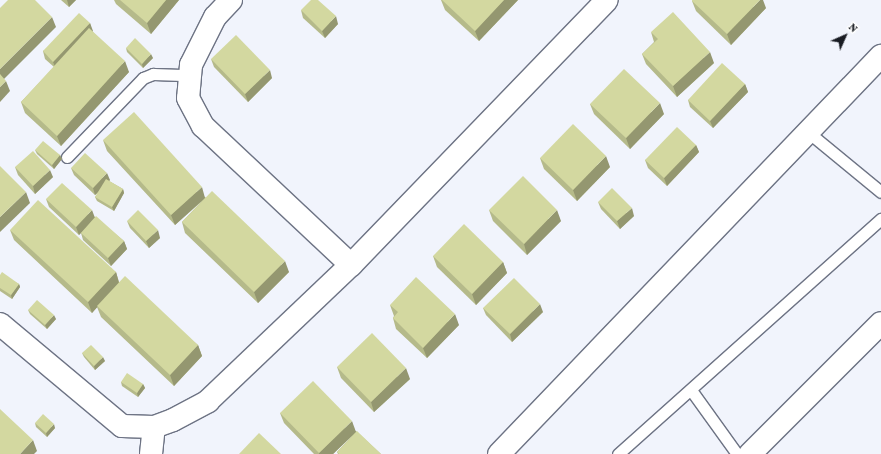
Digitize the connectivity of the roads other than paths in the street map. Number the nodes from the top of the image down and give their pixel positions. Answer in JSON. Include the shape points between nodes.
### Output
{"nodes":[{"id":1,"x":231,"y":0,"type":"edge"},
{"id":2,"x":607,"y":0,"type":"edge"},
{"id":3,"x":881,"y":56,"type":"edge"},
{"id":4,"x":190,"y":75,"type":"junction"},
{"id":5,"x":808,"y":132,"type":"junction"},
{"id":6,"x":67,"y":157,"type":"dead end"},
{"id":7,"x":881,"y":192,"type":"edge"},
{"id":8,"x":881,"y":219,"type":"edge"},
{"id":9,"x":351,"y":265,"type":"junction"},
{"id":10,"x":881,"y":323,"type":"edge"},
{"id":11,"x":2,"y":331,"type":"edge"},
{"id":12,"x":691,"y":390,"type":"junction"},
{"id":13,"x":154,"y":427,"type":"junction"},
{"id":14,"x":151,"y":454,"type":"edge"},
{"id":15,"x":499,"y":454,"type":"edge"},
{"id":16,"x":618,"y":454,"type":"edge"},
{"id":17,"x":737,"y":454,"type":"edge"},
{"id":18,"x":750,"y":454,"type":"edge"}],
"edges":[{"from":1,"to":4,"type":"street","via":[[215,17],[191,65]]},
{"from":2,"to":9,"type":"street"},
{"from":3,"to":5,"type":"street"},
{"from":4,"to":6,"type":"lane","via":[[153,74],[143,78]]},
{"from":4,"to":9,"type":"street","via":[[188,98],[203,126]]},
{"from":5,"to":7,"type":"lane"},
{"from":5,"to":15,"type":"street"},
{"from":8,"to":12,"type":"lane"},
{"from":9,"to":13,"type":"street","via":[[208,401]]},
{"from":10,"to":18,"type":"street"},
{"from":11,"to":13,"type":"street","via":[[122,426]]},
{"from":12,"to":16,"type":"lane"},
{"from":12,"to":17,"type":"lane"},
{"from":13,"to":14,"type":"street"}]}
